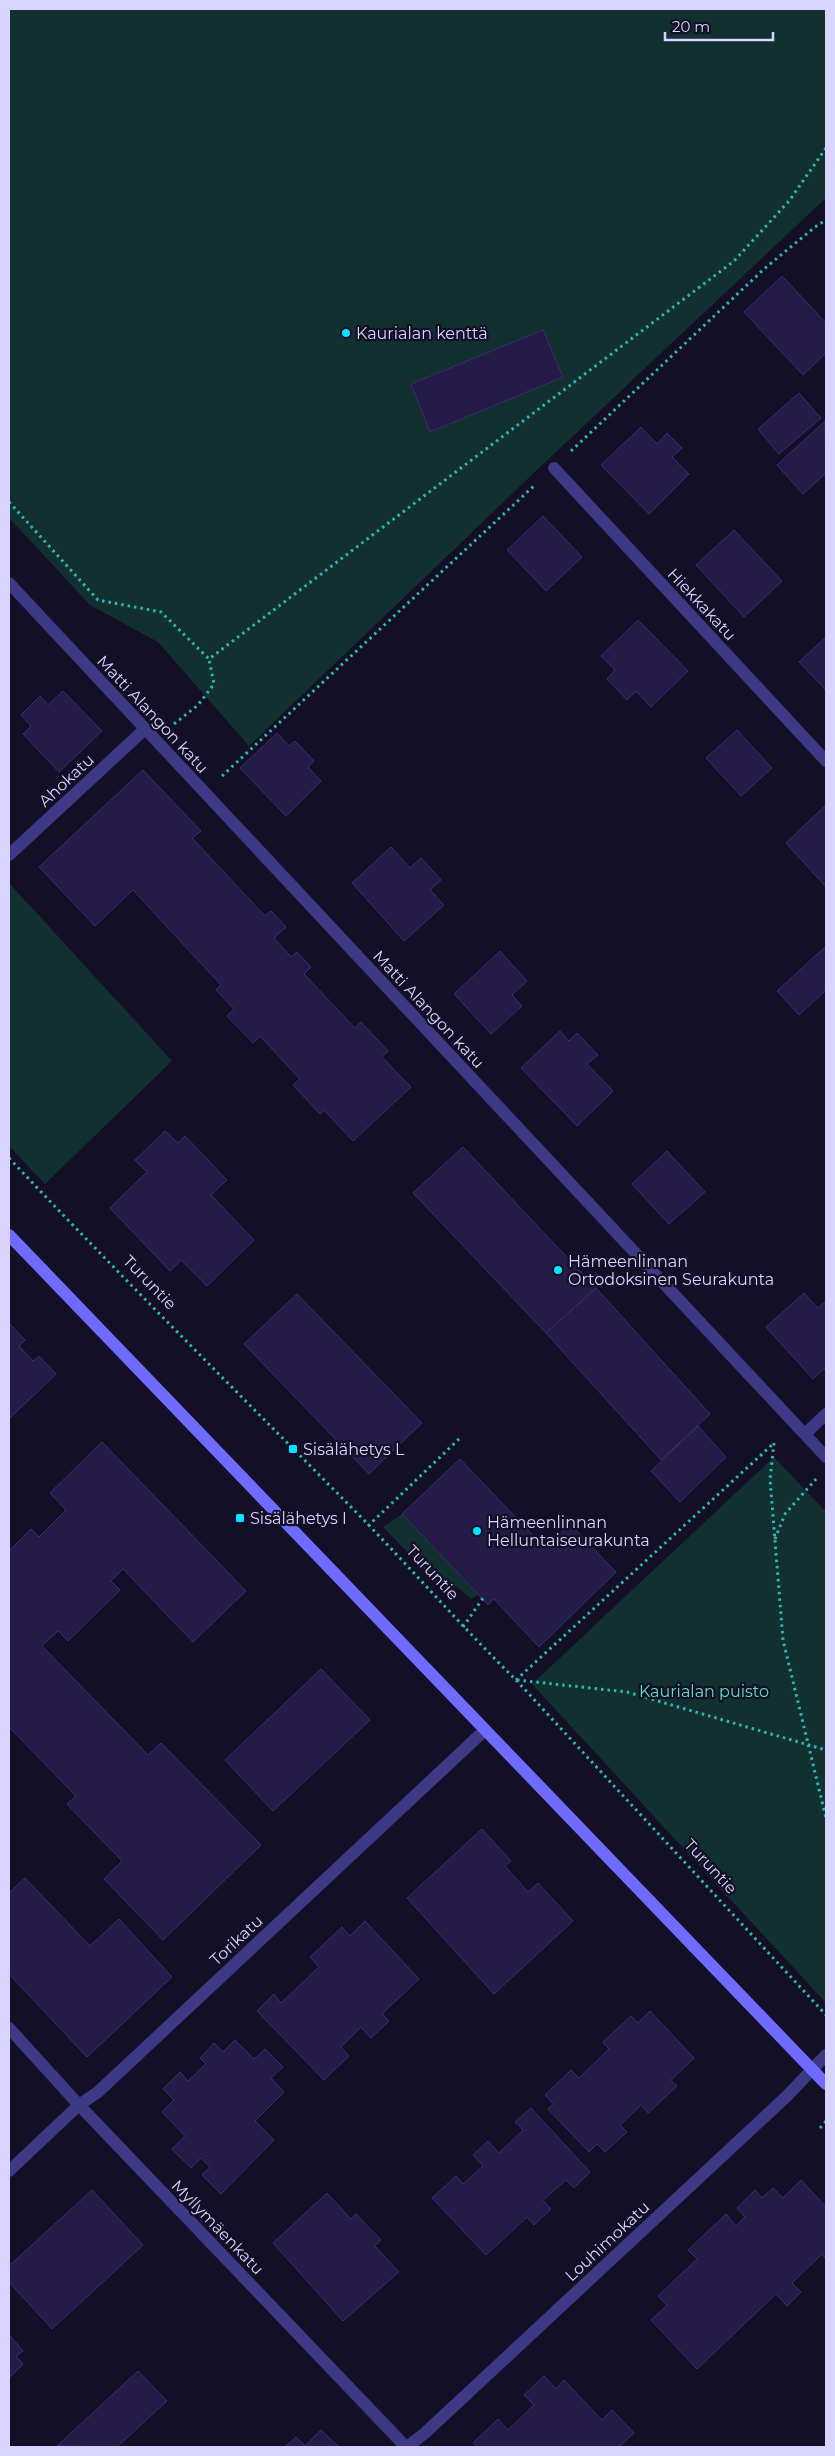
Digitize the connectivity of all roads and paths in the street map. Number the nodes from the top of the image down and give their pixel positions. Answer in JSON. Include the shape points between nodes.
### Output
{"nodes":[{"id":1,"x":826,"y":148,"type":"edge"},
{"id":2,"x":826,"y":220,"type":"edge"},
{"id":3,"x":554,"y":468,"type":"junction"},
{"id":4,"x":9,"y":502,"type":"edge"},
{"id":5,"x":9,"y":583,"type":"edge"},
{"id":6,"x":209,"y":659,"type":"junction"},
{"id":7,"x":174,"y":725,"type":"dead end"},
{"id":8,"x":145,"y":729,"type":"junction"},
{"id":9,"x":826,"y":761,"type":"edge"},
{"id":10,"x":221,"y":776,"type":"dead end"},
{"id":11,"x":9,"y":855,"type":"edge"},
{"id":12,"x":9,"y":1158,"type":"edge"},
{"id":13,"x":9,"y":1235,"type":"edge"},
{"id":14,"x":826,"y":1414,"type":"edge"},
{"id":15,"x":795,"y":1424,"type":"junction"},
{"id":16,"x":805,"y":1434,"type":"junction"},
{"id":17,"x":460,"y":1438,"type":"dead end"},
{"id":18,"x":774,"y":1443,"type":"junction"},
{"id":19,"x":826,"y":1458,"type":"edge"},
{"id":20,"x":811,"y":1484,"type":"dead end"},
{"id":21,"x":368,"y":1526,"type":"junction"},
{"id":22,"x":775,"y":1540,"type":"junction"},
{"id":23,"x":483,"y":1598,"type":"dead end"},
{"id":24,"x":463,"y":1627,"type":"junction"},
{"id":25,"x":516,"y":1680,"type":"junction"},
{"id":26,"x":485,"y":1730,"type":"junction"},
{"id":27,"x":809,"y":1746,"type":"junction"},
{"id":28,"x":826,"y":1750,"type":"edge"},
{"id":29,"x":826,"y":1818,"type":"edge"},
{"id":30,"x":826,"y":2015,"type":"edge"},
{"id":31,"x":9,"y":2028,"type":"edge"},
{"id":32,"x":826,"y":2055,"type":"edge"},
{"id":33,"x":812,"y":2070,"type":"junction"},
{"id":34,"x":826,"y":2084,"type":"edge"},
{"id":35,"x":79,"y":2105,"type":"junction"},
{"id":36,"x":826,"y":2121,"type":"edge"},
{"id":37,"x":820,"y":2128,"type":"dead end"},
{"id":38,"x":9,"y":2171,"type":"edge"},
{"id":39,"x":406,"y":2447,"type":"edge"}],
"edges":[{"from":1,"to":6,"type":"path","via":[[789,200],[734,261]]},
{"from":2,"to":3,"type":"path","via":[[764,269]]},
{"from":3,"to":9,"type":"street","name":"Hiekkakatu"},
{"from":3,"to":10,"type":"path"},
{"from":4,"to":6,"type":"path","via":[[98,600],[161,612]]},
{"from":5,"to":8,"type":"street","name":"Matti Alangon katu"},
{"from":6,"to":7,"type":"path","via":[[214,684],[198,705]]},
{"from":8,"to":11,"type":"street","name":"Ahokatu"},
{"from":8,"to":15,"type":"street","name":"Matti Alangon katu"},
{"from":12,"to":21,"type":"path","name":"Turuntie"},
{"from":13,"to":26,"type":"main road"},
{"from":14,"to":16,"type":"street"},
{"from":15,"to":16,"type":"street","name":"Matti Alangon katu"},
{"from":15,"to":18,"type":"path"},
{"from":16,"to":19,"type":"street","name":"Matti Alangon katu"},
{"from":17,"to":21,"type":"path"},
{"from":18,"to":22,"type":"path","via":[[770,1479]]},
{"from":18,"to":25,"type":"path"},
{"from":20,"to":22,"type":"path","via":[[785,1514]]},
{"from":21,"to":24,"type":"path","name":"Turuntie"},
{"from":22,"to":27,"type":"path","via":[[784,1640]]},
{"from":23,"to":24,"type":"path"},
{"from":24,"to":25,"type":"path","name":"Turuntie"},
{"from":25,"to":27,"type":"path","via":[[627,1692]]},
{"from":25,"to":30,"type":"path","name":"Turuntie"},
{"from":26,"to":33,"type":"main road"},
{"from":26,"to":35,"type":"street","name":"Torikatu","via":[[98,2092]]},
{"from":27,"to":28,"type":"path"},
{"from":27,"to":29,"type":"path"},
{"from":31,"to":35,"type":"street","name":"Myllymäenkatu"},
{"from":32,"to":33,"type":"street","name":"Louhimokatu"},
{"from":33,"to":34,"type":"main road"},
{"from":33,"to":39,"type":"street","name":"Louhimokatu","via":[[432,2427]]},
{"from":35,"to":38,"type":"street","name":"Torikatu"},
{"from":35,"to":39,"type":"street","name":"Myllymäenkatu"},
{"from":36,"to":37,"type":"path"}]}
